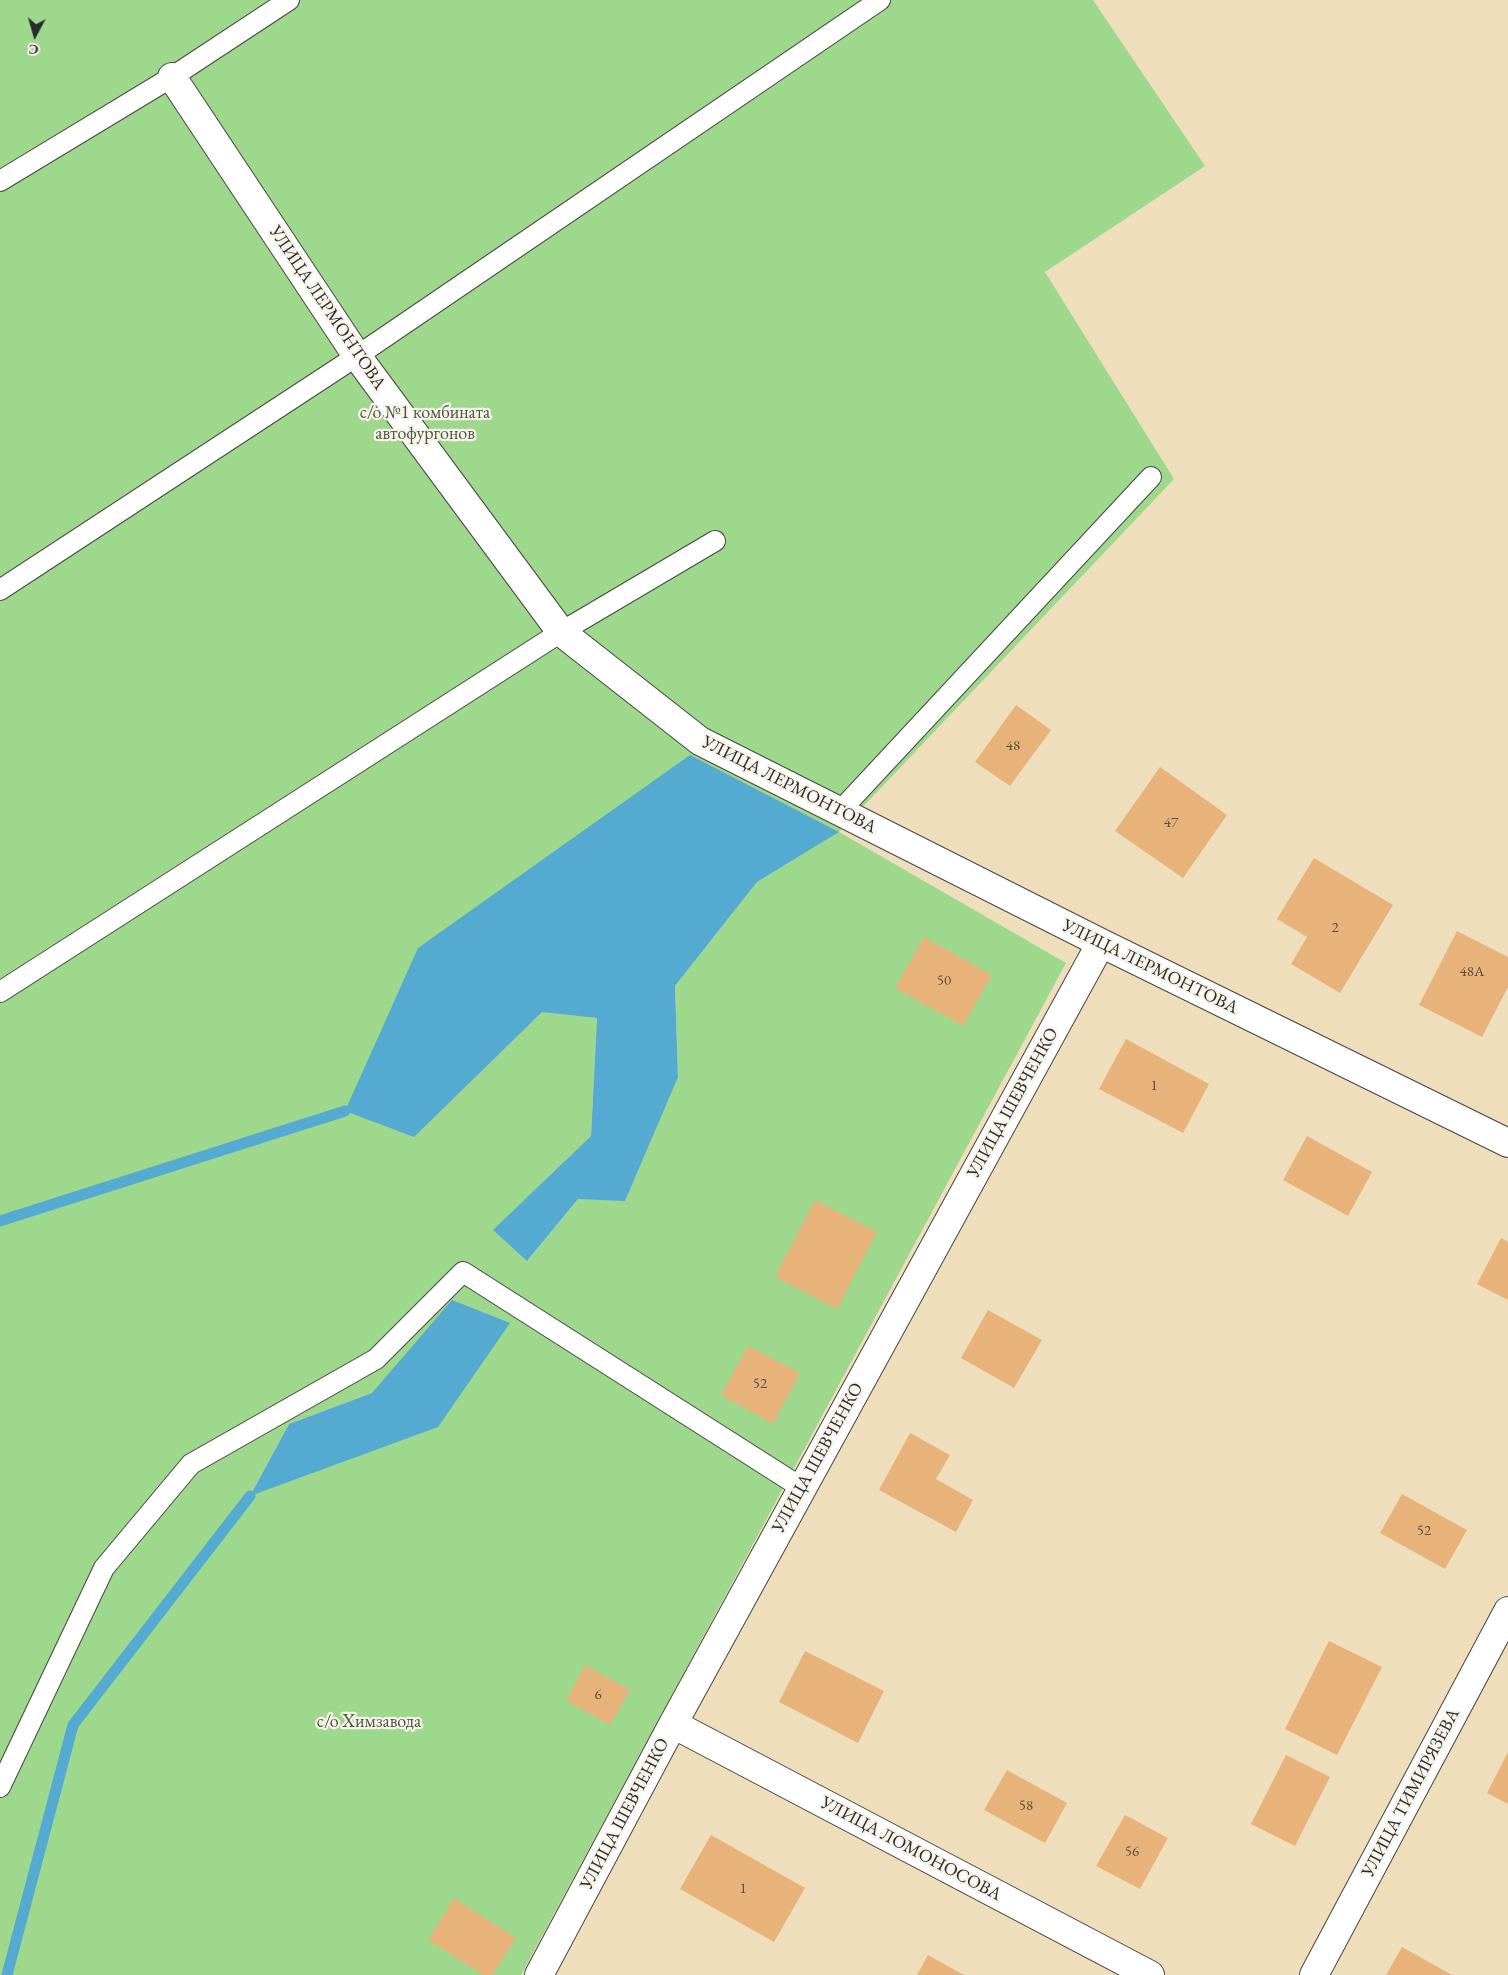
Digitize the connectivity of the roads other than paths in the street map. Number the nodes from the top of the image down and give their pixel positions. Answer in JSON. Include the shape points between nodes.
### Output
{"nodes":[{"id":1,"x":289,"y":0,"type":"edge"},
{"id":2,"x":880,"y":0,"type":"edge"},
{"id":3,"x":172,"y":77,"type":"junction"},
{"id":4,"x":0,"y":181,"type":"edge"},
{"id":5,"x":357,"y":356,"type":"junction"},
{"id":6,"x":1151,"y":477,"type":"dead end"},
{"id":7,"x":716,"y":541,"type":"dead end"},
{"id":8,"x":0,"y":590,"type":"edge"},
{"id":9,"x":560,"y":632,"type":"junction"},
{"id":10,"x":840,"y":811,"type":"junction"},
{"id":11,"x":1101,"y":943,"type":"junction"},
{"id":12,"x":0,"y":992,"type":"edge"},
{"id":13,"x":1508,"y":1143,"type":"edge"},
{"id":14,"x":802,"y":1488,"type":"junction"},
{"id":15,"x":1508,"y":1611,"type":"edge"},
{"id":16,"x":673,"y":1724,"type":"junction"},
{"id":17,"x":0,"y":1787,"type":"edge"},
{"id":18,"x":539,"y":1975,"type":"edge"},
{"id":19,"x":1150,"y":1975,"type":"edge"},
{"id":20,"x":1314,"y":1975,"type":"edge"}],
"edges":[{"from":1,"to":3,"type":"lane"},
{"from":2,"to":5,"type":"lane"},
{"from":3,"to":4,"type":"lane"},
{"from":3,"to":5,"type":"street","name":"УЛИЦА ЛЕРМОНТОВА"},
{"from":5,"to":8,"type":"lane"},
{"from":5,"to":9,"type":"street","name":"УЛИЦА ЛЕРМОНТОВА"},
{"from":6,"to":10,"type":"lane"},
{"from":7,"to":9,"type":"lane"},
{"from":9,"to":10,"type":"street","name":"УЛИЦА ЛЕРМОНТОВА","via":[[700,741]]},
{"from":9,"to":12,"type":"lane"},
{"from":10,"to":11,"type":"street","name":"УЛИЦА ЛЕРМОНТОВА"},
{"from":11,"to":13,"type":"street","name":"УЛИЦА ЛЕРМОНТОВА"},
{"from":11,"to":14,"type":"street","name":"УЛИЦА ШЕВЧЕНКО"},
{"from":14,"to":16,"type":"street","name":"УЛИЦА ШЕВЧЕНКО"},
{"from":14,"to":17,"type":"lane","via":[[463,1272],[376,1359],[191,1464],[104,1568]]},
{"from":15,"to":20,"type":"street","name":"УЛИЦА ТИМИРЯЗЕВА"},
{"from":16,"to":18,"type":"street","name":"УЛИЦА ШЕВЧЕНКО"},
{"from":16,"to":19,"type":"street","name":"УЛИЦА ЛОМОНОСОВА"}]}
